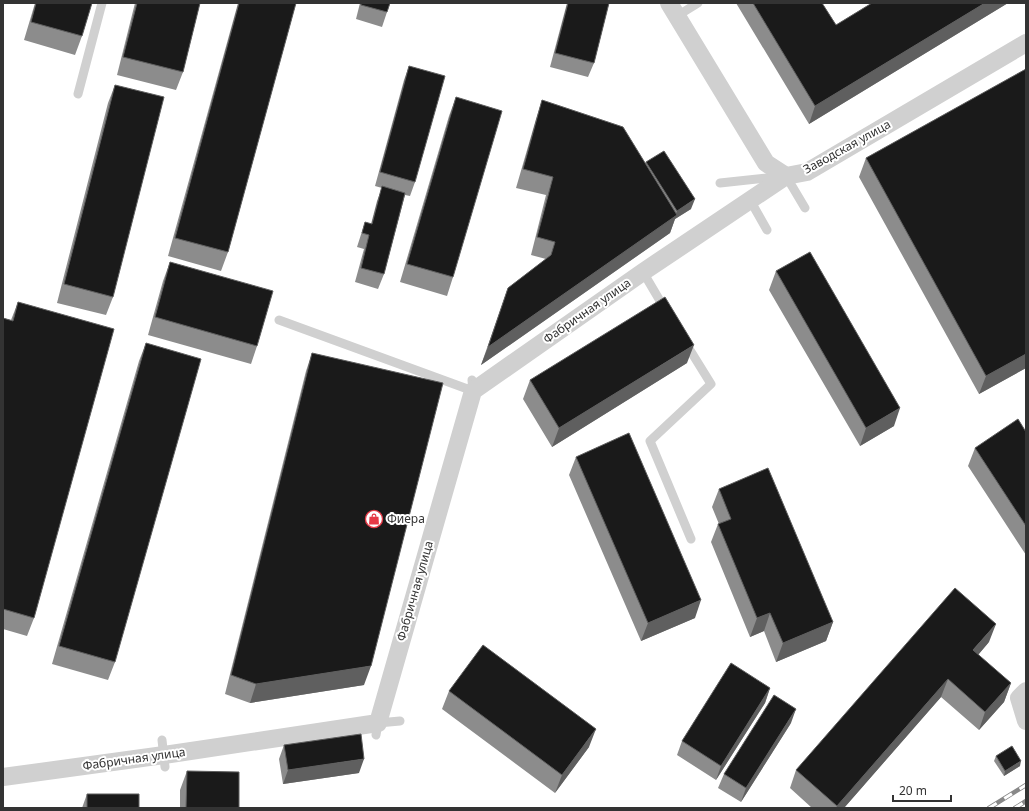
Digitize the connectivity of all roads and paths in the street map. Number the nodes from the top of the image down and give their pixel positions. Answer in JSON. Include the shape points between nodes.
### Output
{"nodes":[{"id":1,"x":102,"y":3,"type":"edge"},
{"id":2,"x":698,"y":3,"type":"edge"},
{"id":3,"x":673,"y":10,"type":"edge"},
{"id":4,"x":1026,"y":43,"type":"edge"},
{"id":5,"x":78,"y":94,"type":"dead end"},
{"id":6,"x":786,"y":176,"type":"junction"},
{"id":7,"x":720,"y":183,"type":"dead end"},
{"id":8,"x":750,"y":200,"type":"junction"},
{"id":9,"x":805,"y":208,"type":"dead end"},
{"id":10,"x":767,"y":230,"type":"dead end"},
{"id":11,"x":643,"y":272,"type":"junction"},
{"id":12,"x":670,"y":317,"type":"edge"},
{"id":13,"x":279,"y":320,"type":"dead end"},
{"id":14,"x":682,"y":337,"type":"edge"},
{"id":15,"x":472,"y":386,"type":"junction"},
{"id":16,"x":690,"y":539,"type":"dead end"},
{"id":17,"x":1026,"y":691,"type":"edge"},
{"id":18,"x":400,"y":721,"type":"dead end"},
{"id":19,"x":1026,"y":721,"type":"edge"},
{"id":20,"x":377,"y":729,"type":"junction"},
{"id":21,"x":3,"y":777,"type":"edge"}],
"edges":[{"from":1,"to":5,"type":"lane"},
{"from":2,"to":3,"type":"lane"},
{"from":3,"to":6,"type":"street","via":[[766,163]]},
{"from":4,"to":6,"type":"street","name":"Заводская улица","via":[[807,172]]},
{"from":6,"to":7,"type":"lane"},
{"from":6,"to":8,"type":"street","name":"Фабричная улица"},
{"from":6,"to":9,"type":"lane"},
{"from":8,"to":10,"type":"lane"},
{"from":8,"to":11,"type":"street","name":"Фабричная улица"},
{"from":11,"to":12,"type":"lane"},
{"from":11,"to":15,"type":"street","name":"Фабричная улица"},
{"from":13,"to":15,"type":"lane"},
{"from":14,"to":16,"type":"lane","via":[[711,384],[650,441]]},
{"from":15,"to":20,"type":"street","name":"Фабричная улица"},
{"from":17,"to":19,"type":"street","via":[[1019,698]]},
{"from":18,"to":20,"type":"lane"},
{"from":20,"to":21,"type":"street","name":"Фабричная улица","via":[[163,754]]}]}
